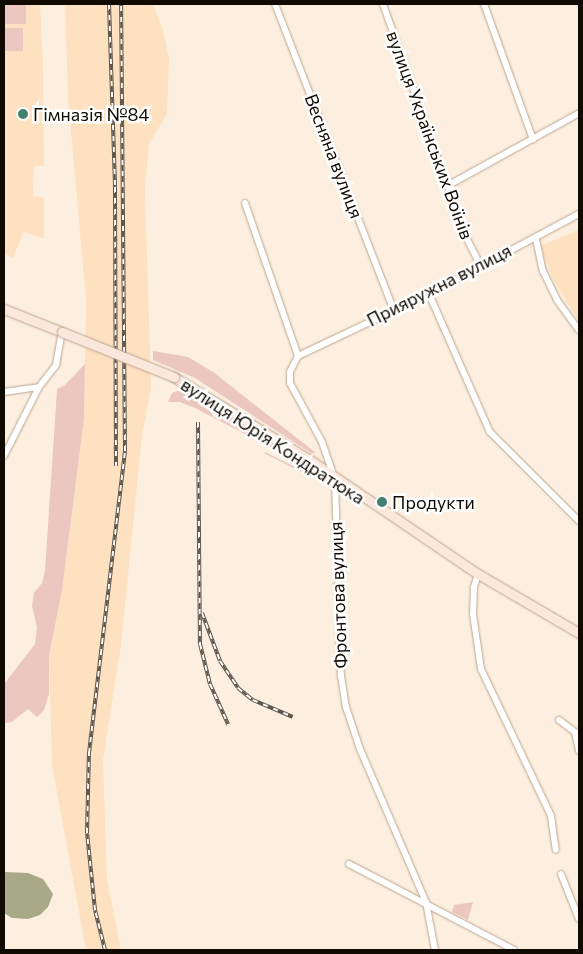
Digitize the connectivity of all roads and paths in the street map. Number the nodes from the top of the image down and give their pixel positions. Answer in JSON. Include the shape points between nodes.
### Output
{"nodes":[{"id":1,"x":276,"y":4,"type":"edge"},
{"id":2,"x":383,"y":4,"type":"edge"},
{"id":3,"x":484,"y":4,"type":"edge"},
{"id":4,"x":579,"y":113,"type":"edge"},
{"id":5,"x":533,"y":139,"type":"junction"},
{"id":6,"x":447,"y":186,"type":"junction"},
{"id":7,"x":246,"y":203,"type":"dead end"},
{"id":8,"x":579,"y":214,"type":"edge"},
{"id":9,"x":536,"y":239,"type":"junction"},
{"id":10,"x":480,"y":264,"type":"junction"},
{"id":11,"x":429,"y":294,"type":"junction"},
{"id":12,"x":4,"y":309,"type":"edge"},
{"id":13,"x":393,"y":309,"type":"junction"},
{"id":14,"x":579,"y":330,"type":"edge"},
{"id":15,"x":62,"y":332,"type":"junction"},
{"id":16,"x":298,"y":356,"type":"junction"},
{"id":17,"x":39,"y":387,"type":"junction"},
{"id":18,"x":4,"y":392,"type":"edge"},
{"id":19,"x":4,"y":456,"type":"edge"},
{"id":20,"x":335,"y":479,"type":"junction"},
{"id":21,"x":579,"y":521,"type":"edge"},
{"id":22,"x":478,"y":574,"type":"junction"},
{"id":23,"x":579,"y":633,"type":"edge"},
{"id":24,"x":559,"y":720,"type":"dead end"},
{"id":25,"x":579,"y":750,"type":"edge"},
{"id":26,"x":556,"y":850,"type":"dead end"},
{"id":27,"x":349,"y":864,"type":"dead end"},
{"id":28,"x":561,"y":874,"type":"dead end"},
{"id":29,"x":426,"y":902,"type":"junction"},
{"id":30,"x":579,"y":919,"type":"edge"},
{"id":31,"x":435,"y":950,"type":"edge"},
{"id":32,"x":514,"y":950,"type":"edge"}],
"edges":[{"from":1,"to":13,"type":"street","name":"Весняна вулиця"},
{"from":2,"to":6,"type":"street","name":"вулиця Українських Воїнів"},
{"from":3,"to":5,"type":"street"},
{"from":4,"to":5,"type":"street"},
{"from":5,"to":6,"type":"street"},
{"from":6,"to":10,"type":"street","name":"вулиця Українських Воїнів"},
{"from":7,"to":16,"type":"street"},
{"from":8,"to":9,"type":"street","name":"Прияружна вулиця"},
{"from":9,"to":10,"type":"street","name":"Прияружна вулиця"},
{"from":9,"to":14,"type":"street","via":[[542,270],[557,300]]},
{"from":10,"to":11,"type":"street","name":"Прияружна вулиця","via":[[473,272]]},
{"from":11,"to":13,"type":"street","name":"Прияружна вулиця"},
{"from":11,"to":21,"type":"street","via":[[490,432]]},
{"from":12,"to":15,"type":"street","name":"вулиця Юрія Кондратюка"},
{"from":13,"to":16,"type":"street","name":"Прияружна вулиця"},
{"from":15,"to":17,"type":"street","via":[[56,365]]},
{"from":15,"to":20,"type":"street","name":"вулиця Юрія Кондратюка","bridge":true,"via":[[174,377]]},
{"from":16,"to":20,"type":"street","name":"Фронтова вулиця","via":[[290,372],[290,383],[322,442]]},
{"from":17,"to":18,"type":"street"},
{"from":17,"to":19,"type":"street"},
{"from":20,"to":22,"type":"street","name":"вулиця Юрія Кондратюка"},
{"from":20,"to":29,"type":"street","name":"Фронтова вулиця","via":[[341,676],[346,706],[360,749]]},
{"from":22,"to":23,"type":"street","name":"вулиця Юрія Кондратюка"},
{"from":22,"to":26,"type":"street","via":[[474,587],[474,614],[481,668],[551,816]]},
{"from":24,"to":25,"type":"street","via":[[575,732]]},
{"from":27,"to":29,"type":"street"},
{"from":28,"to":30,"type":"street"},
{"from":29,"to":31,"type":"street","name":"Фронтова вулиця"},
{"from":29,"to":32,"type":"street"}]}
